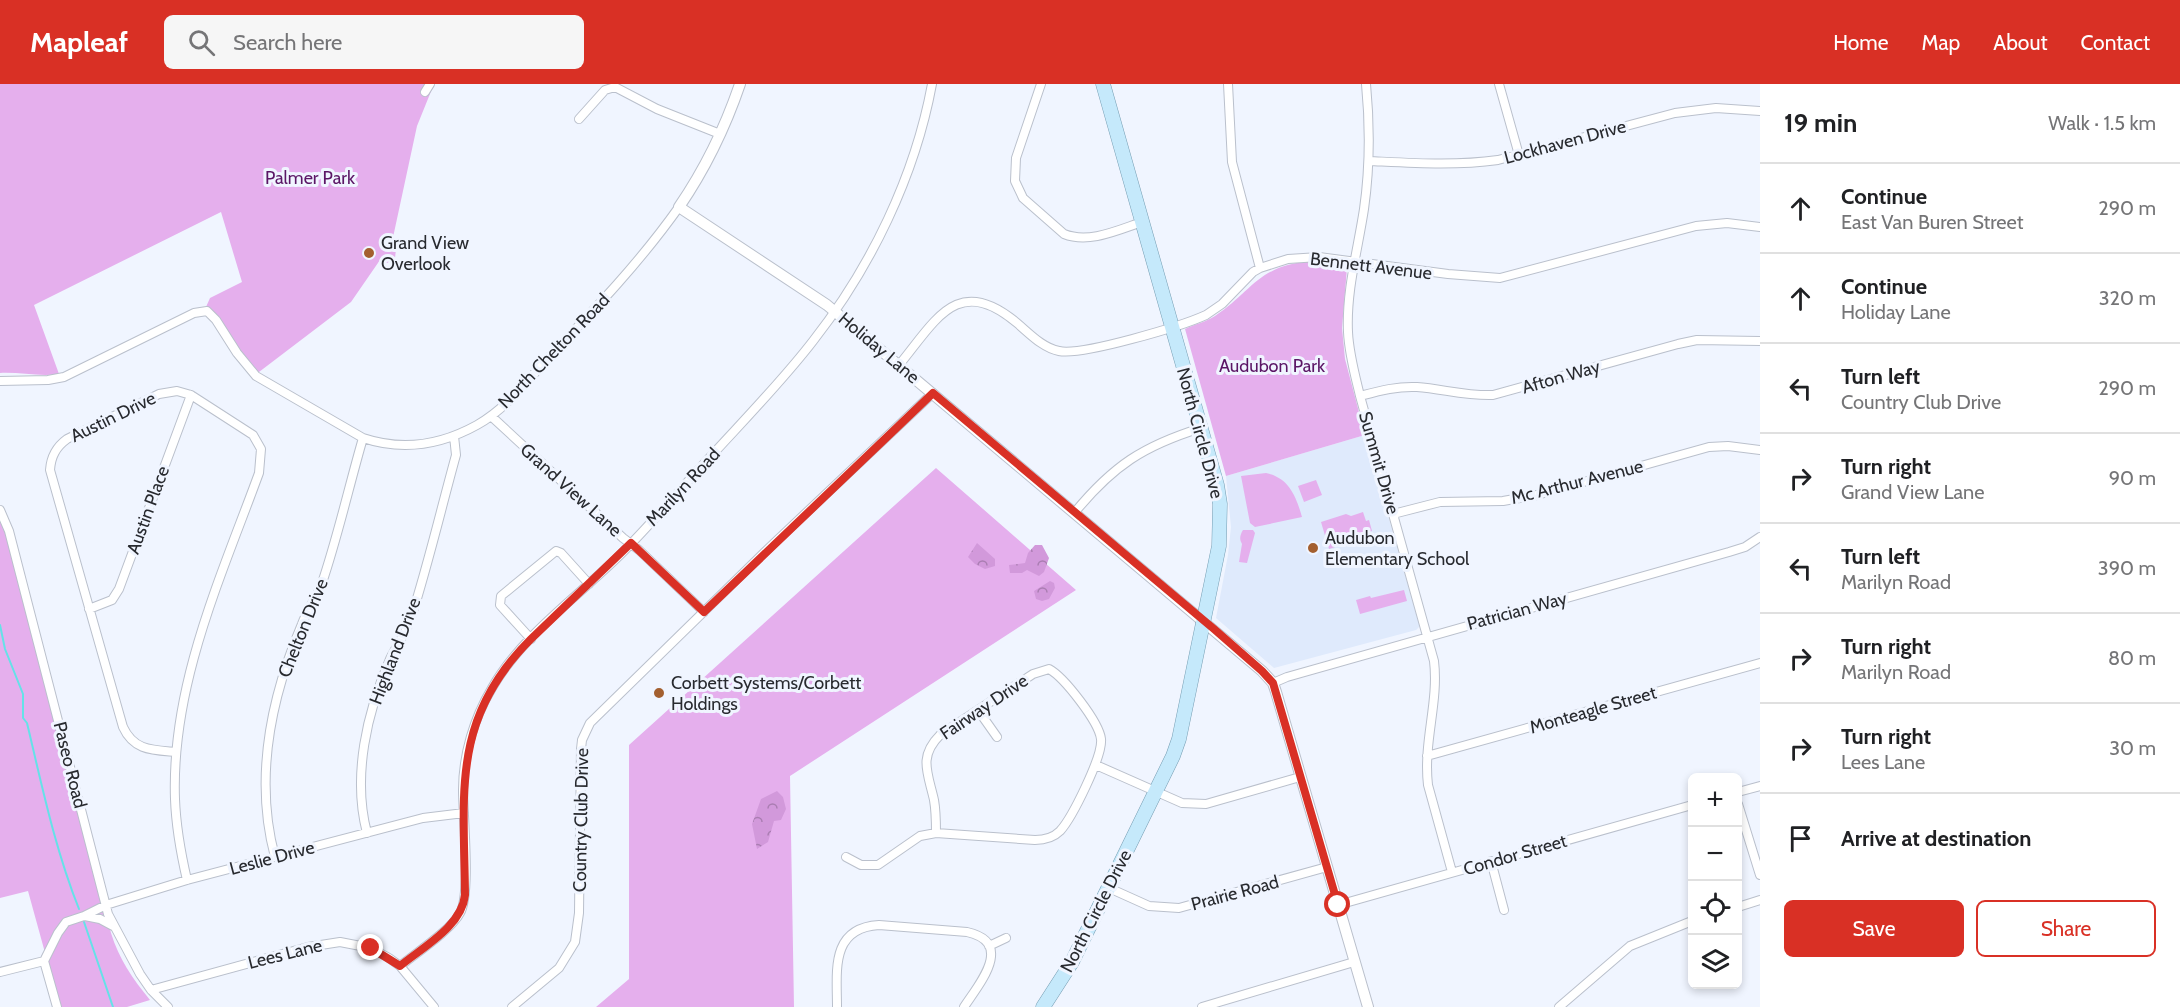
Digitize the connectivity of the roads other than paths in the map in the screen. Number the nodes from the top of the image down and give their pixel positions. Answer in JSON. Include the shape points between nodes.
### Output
{"nodes":[{"id":1,"x":740,"y":84,"type":"edge"},
{"id":2,"x":932,"y":84,"type":"edge"},
{"id":3,"x":1041,"y":84,"type":"edge"},
{"id":4,"x":1103,"y":84,"type":"edge"},
{"id":5,"x":1228,"y":84,"type":"edge"},
{"id":6,"x":1366,"y":84,"type":"edge"},
{"id":7,"x":1499,"y":84,"type":"edge"},
{"id":8,"x":1760,"y":111,"type":"edge"},
{"id":9,"x":579,"y":119,"type":"dead end"},
{"id":10,"x":720,"y":134,"type":"junction"},
{"id":11,"x":1519,"y":155,"type":"junction"},
{"id":12,"x":1369,"y":161,"type":"junction"},
{"id":13,"x":679,"y":207,"type":"junction"},
{"id":14,"x":1142,"y":222,"type":"junction"},
{"id":15,"x":1760,"y":226,"type":"edge"},
{"id":16,"x":1355,"y":263,"type":"junction"},
{"id":17,"x":1260,"y":268,"type":"junction"},
{"id":18,"x":835,"y":312,"type":"junction"},
{"id":19,"x":1171,"y":327,"type":"junction"},
{"id":20,"x":1760,"y":341,"type":"edge"},
{"id":21,"x":899,"y":365,"type":"junction"},
{"id":22,"x":0,"y":381,"type":"edge"},
{"id":23,"x":933,"y":393,"type":"junction"},
{"id":24,"x":191,"y":395,"type":"junction"},
{"id":25,"x":1360,"y":396,"type":"junction"},
{"id":26,"x":491,"y":416,"type":"junction"},
{"id":27,"x":1201,"y":429,"type":"junction"},
{"id":28,"x":454,"y":435,"type":"junction"},
{"id":29,"x":363,"y":438,"type":"junction"},
{"id":30,"x":1760,"y":450,"type":"edge"},
{"id":31,"x":0,"y":510,"type":"edge"},
{"id":32,"x":1075,"y":512,"type":"junction"},
{"id":33,"x":1393,"y":514,"type":"junction"},
{"id":34,"x":1760,"y":537,"type":"edge"},
{"id":35,"x":631,"y":543,"type":"junction"},
{"id":36,"x":589,"y":584,"type":"junction"},
{"id":37,"x":89,"y":609,"type":"junction"},
{"id":38,"x":704,"y":612,"type":"junction"},
{"id":39,"x":1204,"y":621,"type":"junction"},
{"id":40,"x":1428,"y":636,"type":"junction"},
{"id":41,"x":531,"y":639,"type":"junction"},
{"id":42,"x":1760,"y":663,"type":"edge"},
{"id":43,"x":1273,"y":683,"type":"junction"},
{"id":44,"x":978,"y":710,"type":"junction"},
{"id":45,"x":998,"y":737,"type":"dead end"},
{"id":46,"x":176,"y":752,"type":"junction"},
{"id":47,"x":1427,"y":756,"type":"junction"},
{"id":48,"x":1096,"y":765,"type":"junction"},
{"id":49,"x":1300,"y":777,"type":"junction"},
{"id":50,"x":1760,"y":786,"type":"edge"},
{"id":51,"x":1156,"y":791,"type":"junction"},
{"id":52,"x":1742,"y":791,"type":"edge"},
{"id":53,"x":1688,"y":806,"type":"edge"},
{"id":54,"x":464,"y":813,"type":"junction"},
{"id":55,"x":1742,"y":819,"type":"edge"},
{"id":56,"x":367,"y":833,"type":"junction"},
{"id":57,"x":936,"y":833,"type":"junction"},
{"id":58,"x":275,"y":857,"type":"junction"},
{"id":59,"x":846,"y":857,"type":"dead end"},
{"id":60,"x":1491,"y":861,"type":"junction"},
{"id":61,"x":1327,"y":867,"type":"junction"},
{"id":62,"x":1452,"y":872,"type":"junction"},
{"id":63,"x":1760,"y":875,"type":"edge"},
{"id":64,"x":187,"y":880,"type":"junction"},
{"id":65,"x":1109,"y":888,"type":"junction"},
{"id":66,"x":1760,"y":900,"type":"edge"},
{"id":67,"x":106,"y":905,"type":"junction"},
{"id":68,"x":1338,"y":905,"type":"junction"},
{"id":69,"x":1742,"y":905,"type":"edge"},
{"id":70,"x":1504,"y":909,"type":"dead end"},
{"id":71,"x":84,"y":916,"type":"junction"},
{"id":72,"x":1688,"y":923,"type":"edge"},
{"id":73,"x":113,"y":926,"type":"junction"},
{"id":74,"x":1006,"y":938,"type":"dead end"},
{"id":75,"x":989,"y":946,"type":"junction"},
{"id":76,"x":44,"y":961,"type":"junction"},
{"id":77,"x":1354,"y":962,"type":"junction"},
{"id":78,"x":400,"y":966,"type":"junction"},
{"id":79,"x":0,"y":972,"type":"edge"},
{"id":80,"x":151,"y":990,"type":"junction"},
{"id":81,"x":57,"y":1007,"type":"edge"},
{"id":82,"x":168,"y":1007,"type":"edge"},
{"id":83,"x":434,"y":1007,"type":"edge"},
{"id":84,"x":512,"y":1007,"type":"edge"},
{"id":85,"x":837,"y":1007,"type":"edge"},
{"id":86,"x":964,"y":1007,"type":"edge"},
{"id":87,"x":1043,"y":1007,"type":"edge"},
{"id":88,"x":1202,"y":1007,"type":"edge"},
{"id":89,"x":1368,"y":1007,"type":"edge"},
{"id":90,"x":1559,"y":1007,"type":"edge"}],
"edges":[{"from":1,"to":10,"type":"street","name":"North Chelton Road"},
{"from":2,"to":18,"type":"street","name":"Marilyn Road","via":[[915,147],[889,215]]},
{"from":3,"to":14,"type":"street","via":[[1014,166],[1015,181],[1023,198],[1071,237],[1095,237]]},
{"from":4,"to":14,"type":"main road","name":"North Circle Drive"},
{"from":5,"to":17,"type":"street","via":[[1232,162]]},
{"from":6,"to":12,"type":"street","name":"Summit Drive"},
{"from":7,"to":11,"type":"street"},
{"from":8,"to":11,"type":"street","name":"Lockhaven Drive","via":[[1716,108],[1675,113]]},
{"from":9,"to":10,"type":"street","via":[[605,90],[615,87]]},
{"from":10,"to":13,"type":"street","name":"North Chelton Road"},
{"from":11,"to":12,"type":"street","name":"Lockhaven Drive","via":[[1461,164]]},
{"from":12,"to":16,"type":"street","name":"Summit Drive"},
{"from":13,"to":18,"type":"street","name":"Holiday Lane"},
{"from":13,"to":26,"type":"street","name":"North Chelton Road","via":[[653,245]]},
{"from":14,"to":19,"type":"main road","name":"North Circle Drive"},
{"from":15,"to":16,"type":"street","name":"Bennett Avenue","via":[[1696,226],[1500,278]]},
{"from":16,"to":17,"type":"street","name":"Bennett Avenue","via":[[1307,257]]},
{"from":16,"to":25,"type":"street","name":"Summit Drive","via":[[1348,330]]},
{"from":17,"to":19,"type":"street","name":"Bennett Avenue","via":[[1213,311]]},
{"from":18,"to":21,"type":"street","name":"Holiday Lane"},
{"from":18,"to":35,"type":"street","name":"Marilyn Road","via":[[784,376]]},
{"from":19,"to":21,"type":"street","name":"Bennett Avenue","via":[[1068,352],[1046,346],[990,304],[964,302],[941,314]]},
{"from":19,"to":27,"type":"main road","name":"North Circle Drive"},
{"from":20,"to":25,"type":"street","name":"Afton Way","via":[[1687,342],[1493,395],[1470,396],[1414,387]]},
{"from":21,"to":23,"type":"street","name":"Holiday Lane"},
{"from":22,"to":29,"type":"street","name":"North Chelton Road","via":[[64,377],[194,313],[207,311],[256,376]]},
{"from":23,"to":32,"type":"street","name":"Holiday Lane"},
{"from":23,"to":38,"type":"street","name":"Country Club Drive"},
{"from":24,"to":37,"type":"street","name":"Austin Place","via":[[119,589],[112,600]]},
{"from":24,"to":37,"type":"street","name":"Austin Drive","via":[[177,391],[159,394],[56,448],[50,470],[52,480]]},
{"from":24,"to":46,"type":"street","name":"Austin Drive","via":[[253,435],[262,456],[195,655]]},
{"from":25,"to":33,"type":"street","name":"Summit Drive"},
{"from":26,"to":28,"type":"street","name":"North Chelton Road"},
{"from":26,"to":35,"type":"street","name":"Grand View Lane"},
{"from":27,"to":32,"type":"street","via":[[1166,439],[1137,455],[1099,484]]},
{"from":27,"to":39,"type":"main road","name":"North Circle Drive","via":[[1221,515]]},
{"from":28,"to":29,"type":"street","name":"North Chelton Road","via":[[408,446]]},
{"from":28,"to":56,"type":"street","name":"Highland Drive","via":[[456,455],[411,620],[384,673],[368,727],[360,793]]},
{"from":29,"to":58,"type":"street","name":"Chelton Drive","via":[[321,585],[293,647],[274,711],[266,795]]},
{"from":30,"to":33,"type":"street","name":"Mc Arthur Avenue","via":[[1709,447],[1531,497],[1440,502]]},
{"from":31,"to":67,"type":"street","name":"Paseo Road","via":[[12,540]]},
{"from":32,"to":39,"type":"street","name":"Holiday Lane"},
{"from":33,"to":40,"type":"street","name":"Summit Drive"},
{"from":34,"to":40,"type":"street","name":"Patrician Way","via":[[1729,552]]},
{"from":35,"to":36,"type":"street","name":"Marilyn Road"},
{"from":35,"to":38,"type":"street","name":"Grand View Lane"},
{"from":36,"to":41,"type":"street","name":"Marilyn Road"},
{"from":36,"to":41,"type":"street","via":[[556,551],[501,596],[500,605]]},
{"from":37,"to":46,"type":"street","name":"Austin Drive","via":[[127,736],[141,748]]},
{"from":38,"to":84,"type":"street","name":"Country Club Drive","via":[[596,715],[585,732],[581,749],[579,923],[575,942],[559,968]]},
{"from":39,"to":43,"type":"street","name":"Holiday Lane"},
{"from":39,"to":51,"type":"main road","name":"North Circle Drive","via":[[1179,739]]},
{"from":40,"to":43,"type":"street","name":"Patrician Way"},
{"from":40,"to":47,"type":"street","name":"Summit Drive","via":[[1436,681]]},
{"from":41,"to":54,"type":"street","name":"Marilyn Road","via":[[499,677],[476,721],[466,762]]},
{"from":42,"to":47,"type":"street","name":"Monteagle Street"},
{"from":43,"to":49,"type":"street"},
{"from":44,"to":45,"type":"street"},
{"from":44,"to":48,"type":"street","name":"Fairway Drive","via":[[1050,665],[1097,725],[1101,741]]},
{"from":44,"to":57,"type":"street","name":"Fairway Drive","via":[[940,735],[928,750],[926,765]]},
{"from":46,"to":64,"type":"street","name":"Austin Drive","via":[[176,815]]},
{"from":47,"to":62,"type":"street","name":"Summit Drive","via":[[1428,785]]},
{"from":48,"to":51,"type":"street"},
{"from":48,"to":57,"type":"street","name":"Fairway Drive","via":[[1066,823],[1050,838]]},
{"from":49,"to":51,"type":"street","via":[[1206,804],[1182,803]]},
{"from":49,"to":61,"type":"street"},
{"from":50,"to":52,"type":"street"},
{"from":51,"to":65,"type":"main road","name":"North Circle Drive"},
{"from":53,"to":60,"type":"street","name":"Condor Street"},
{"from":54,"to":56,"type":"street","name":"Leslie Drive","via":[[423,818]]},
{"from":54,"to":78,"type":"street","name":"Marilyn Road","via":[[462,910]]},
{"from":55,"to":63,"type":"street"},
{"from":56,"to":58,"type":"street","name":"Leslie Drive"},
{"from":57,"to":59,"type":"street","name":"Fairway Drive","via":[[920,836],[878,865],[861,865]]},
{"from":58,"to":64,"type":"street","name":"Leslie Drive"},
{"from":60,"to":62,"type":"street","name":"Condor Street"},
{"from":60,"to":70,"type":"street"},
{"from":61,"to":65,"type":"street","name":"Prairie Road","via":[[1179,908],[1149,906]]},
{"from":61,"to":68,"type":"street"},
{"from":62,"to":68,"type":"street","name":"Condor Street"},
{"from":64,"to":67,"type":"street","name":"Leslie Drive"},
{"from":65,"to":87,"type":"main road","name":"North Circle Drive","via":[[1072,962]]},
{"from":66,"to":69,"type":"street"},
{"from":67,"to":71,"type":"street","name":"Leslie Drive"},
{"from":67,"to":73,"type":"street","name":"Paseo Road"},
{"from":68,"to":77,"type":"street"},
{"from":71,"to":73,"type":"street"},
{"from":71,"to":76,"type":"street","name":"Leslie Drive","via":[[62,927]]},
{"from":72,"to":90,"type":"street","via":[[1630,946]]},
{"from":73,"to":80,"type":"street","name":"Paseo Road"},
{"from":74,"to":75,"type":"street"},
{"from":75,"to":85,"type":"street","via":[[981,936],[967,932],[879,925],[862,928],[848,937],[841,950]]},
{"from":75,"to":86,"type":"street","via":[[990,966]]},
{"from":76,"to":79,"type":"street"},
{"from":76,"to":81,"type":"street"},
{"from":77,"to":88,"type":"street"},
{"from":77,"to":89,"type":"street"},
{"from":78,"to":80,"type":"street","name":"Lees Lane","via":[[371,948],[329,942]]},
{"from":78,"to":83,"type":"street","name":"Lees Lane"},
{"from":80,"to":82,"type":"street","name":"Paseo Road"}]}
